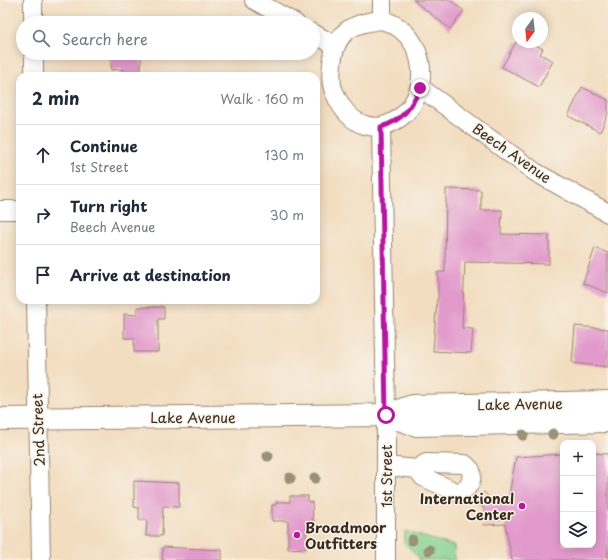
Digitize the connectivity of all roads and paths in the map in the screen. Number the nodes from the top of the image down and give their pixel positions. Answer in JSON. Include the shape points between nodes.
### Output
{"nodes":[{"id":1,"x":33,"y":0,"type":"edge"},
{"id":2,"x":254,"y":0,"type":"edge"},
{"id":3,"x":382,"y":0,"type":"edge"},
{"id":4,"x":33,"y":16,"type":"edge"},
{"id":5,"x":283,"y":16,"type":"edge"},
{"id":6,"x":382,"y":20,"type":"junction"},
{"id":7,"x":320,"y":37,"type":"edge"},
{"id":8,"x":334,"y":45,"type":"junction"},
{"id":9,"x":34,"y":60,"type":"edge"},
{"id":10,"x":34,"y":72,"type":"edge"},
{"id":11,"x":420,"y":88,"type":"junction"},
{"id":12,"x":381,"y":127,"type":"junction"},
{"id":13,"x":0,"y":210,"type":"edge"},
{"id":14,"x":16,"y":210,"type":"edge"},
{"id":15,"x":608,"y":212,"type":"edge"},
{"id":16,"x":36,"y":304,"type":"edge"},
{"id":17,"x":608,"y":402,"type":"edge"},
{"id":18,"x":386,"y":415,"type":"junction"},
{"id":19,"x":38,"y":418,"type":"junction"},
{"id":20,"x":0,"y":419,"type":"edge"},
{"id":21,"x":608,"y":421,"type":"edge"},
{"id":22,"x":386,"y":466,"type":"junction"},
{"id":23,"x":417,"y":469,"type":"dead end"},
{"id":24,"x":41,"y":560,"type":"edge"},
{"id":25,"x":386,"y":560,"type":"edge"}],
"edges":[{"from":1,"to":4,"type":"street"},
{"from":2,"to":5,"type":"street"},
{"from":3,"to":6,"type":"street"},
{"from":6,"to":8,"type":"street","via":[[357,24],[347,30]]},
{"from":6,"to":11,"type":"street","via":[[392,22],[410,37],[421,60]]},
{"from":7,"to":8,"type":"street"},
{"from":8,"to":12,"type":"street","via":[[331,80],[340,104],[359,123],[369,127]]},
{"from":9,"to":10,"type":"street"},
{"from":11,"to":12,"type":"street","via":[[401,118]]},
{"from":11,"to":15,"type":"street","name":"Beech Avenue","via":[[535,172]]},
{"from":12,"to":18,"type":"street","name":"1st Street"},
{"from":13,"to":14,"type":"street"},
{"from":16,"to":19,"type":"street","name":"2nd Street"},
{"from":17,"to":18,"type":"main road","name":"Lake Avenue","via":[[414,406]]},
{"from":18,"to":19,"type":"main road","name":"Lake Avenue"},
{"from":18,"to":21,"type":"main road","name":"Lake Avenue","via":[[417,426]]},
{"from":18,"to":22,"type":"street","name":"1st Street"},
{"from":19,"to":20,"type":"main road","name":"Lake Avenue"},
{"from":19,"to":24,"type":"street","name":"2nd Street"},
{"from":22,"to":23,"type":"street"},
{"from":22,"to":25,"type":"street","name":"1st Street"}]}
